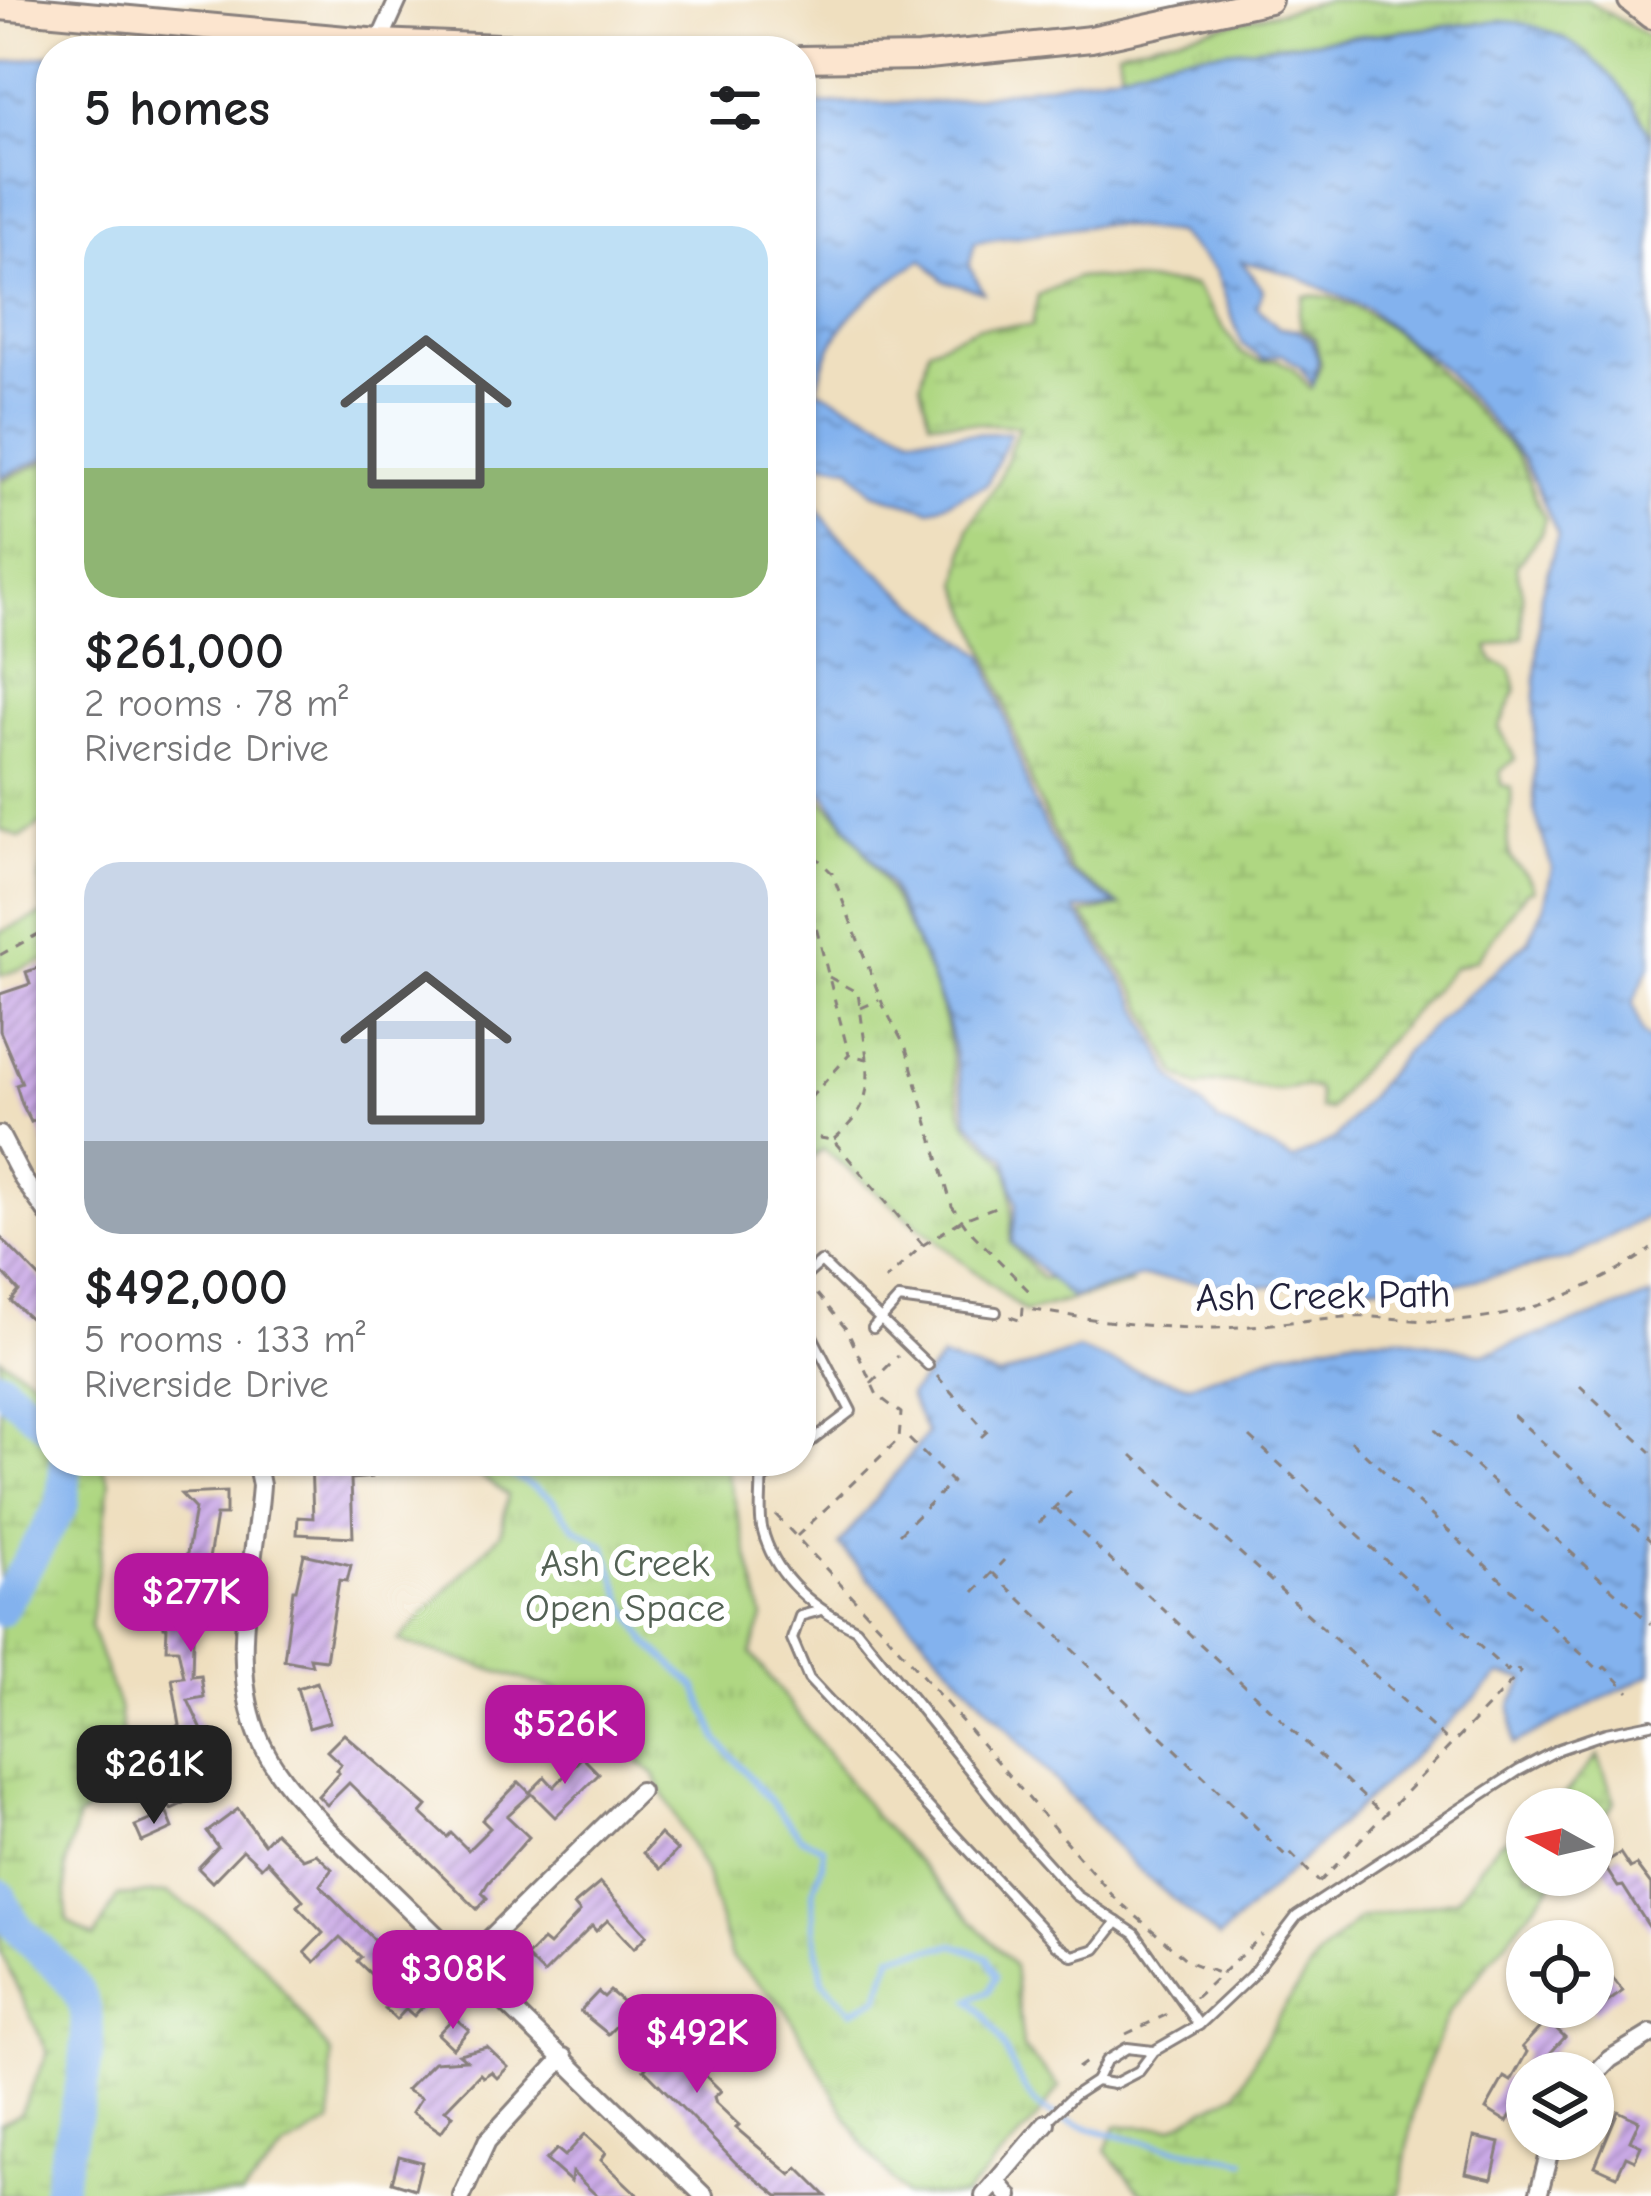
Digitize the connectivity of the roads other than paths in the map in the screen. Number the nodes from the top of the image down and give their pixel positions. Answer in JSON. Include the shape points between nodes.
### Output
{"nodes":[{"id":1,"x":398,"y":0,"type":"edge"},
{"id":2,"x":1269,"y":0,"type":"edge"},
{"id":3,"x":1631,"y":0,"type":"edge"},
{"id":4,"x":45,"y":4,"type":"edge"},
{"id":5,"x":0,"y":8,"type":"edge"},
{"id":6,"x":1651,"y":16,"type":"edge"},
{"id":7,"x":327,"y":36,"type":"edge"},
{"id":8,"x":383,"y":36,"type":"edge"},
{"id":9,"x":816,"y":59,"type":"edge"},
{"id":10,"x":0,"y":1135,"type":"edge"},
{"id":11,"x":36,"y":1198,"type":"edge"},
{"id":12,"x":816,"y":1266,"type":"edge"},
{"id":13,"x":996,"y":1312,"type":"road end"},
{"id":14,"x":880,"y":1318,"type":"junction"},
{"id":15,"x":873,"y":1328,"type":"dead end"},
{"id":16,"x":816,"y":1344,"type":"edge"},
{"id":17,"x":928,"y":1365,"type":"road end"},
{"id":18,"x":816,"y":1438,"type":"edge"},
{"id":19,"x":259,"y":1476,"type":"edge"},
{"id":20,"x":762,"y":1476,"type":"edge"},
{"id":21,"x":767,"y":1476,"type":"edge"},
{"id":22,"x":763,"y":1479,"type":"junction"},
{"id":23,"x":818,"y":1611,"type":"junction"},
{"id":24,"x":1651,"y":1724,"type":"edge"},
{"id":25,"x":640,"y":1791,"type":"dead end"},
{"id":26,"x":1117,"y":1922,"type":"junction"},
{"id":27,"x":465,"y":1963,"type":"junction"},
{"id":28,"x":1199,"y":2025,"type":"junction"},
{"id":29,"x":1651,"y":2034,"type":"edge"},
{"id":30,"x":1154,"y":2051,"type":"junction"},
{"id":31,"x":564,"y":2057,"type":"junction"},
{"id":32,"x":1614,"y":2057,"type":"edge"},
{"id":33,"x":1096,"y":2081,"type":"junction"},
{"id":34,"x":1048,"y":2120,"type":"joint"},
{"id":35,"x":1547,"y":2160,"type":"edge"},
{"id":36,"x":1003,"y":2189,"type":"edge"},
{"id":37,"x":462,"y":2196,"type":"edge"},
{"id":38,"x":704,"y":2196,"type":"edge"},
{"id":39,"x":984,"y":2196,"type":"edge"},
{"id":40,"x":1538,"y":2196,"type":"edge"}],
"edges":[{"from":1,"to":8,"type":"street"},
{"from":2,"to":9,"type":"street","via":[[1090,39]]},
{"from":3,"to":6,"type":"street"},
{"from":4,"to":5,"type":"street"},
{"from":4,"to":7,"type":"street"},
{"from":10,"to":11,"type":"street"},
{"from":12,"to":14,"type":"lane","via":[[821,1262]]},
{"from":13,"to":14,"type":"lane","via":[[899,1299]]},
{"from":14,"to":15,"type":"lane"},
{"from":14,"to":17,"type":"lane"},
{"from":16,"to":18,"type":"lane","via":[[851,1411]]},
{"from":19,"to":27,"type":"street","via":[[243,1658],[257,1735],[326,1828]]},
{"from":20,"to":22,"type":"lane"},
{"from":21,"to":22,"type":"lane"},
{"from":22,"to":23,"type":"lane","via":[[762,1526],[780,1568]]},
{"from":23,"to":26,"type":"lane","via":[[856,1630],[1076,1895]]},
{"from":23,"to":26,"type":"lane","via":[[800,1616],[792,1639],[809,1679],[1057,1946],[1073,1956],[1096,1949]]},
{"from":24,"to":28,"type":"lane","via":[[1590,1738],[1518,1771],[1297,1916]]},
{"from":25,"to":27,"type":"street"},
{"from":26,"to":28,"type":"lane","via":[[1135,1934]]},
{"from":27,"to":31,"type":"street"},
{"from":28,"to":30,"type":"lane"},
{"from":29,"to":32,"type":"street"},
{"from":30,"to":33,"type":"lane","via":[[1139,2072],[1114,2084]]},
{"from":30,"to":33,"type":"lane","via":[[1127,2048],[1106,2061]]},
{"from":31,"to":37,"type":"street","via":[[487,2141]]},
{"from":31,"to":38,"type":"street"},
{"from":33,"to":34,"type":"lane"},
{"from":34,"to":36,"type":"street"},
{"from":35,"to":40,"type":"street"},
{"from":36,"to":39,"type":"street"}]}
